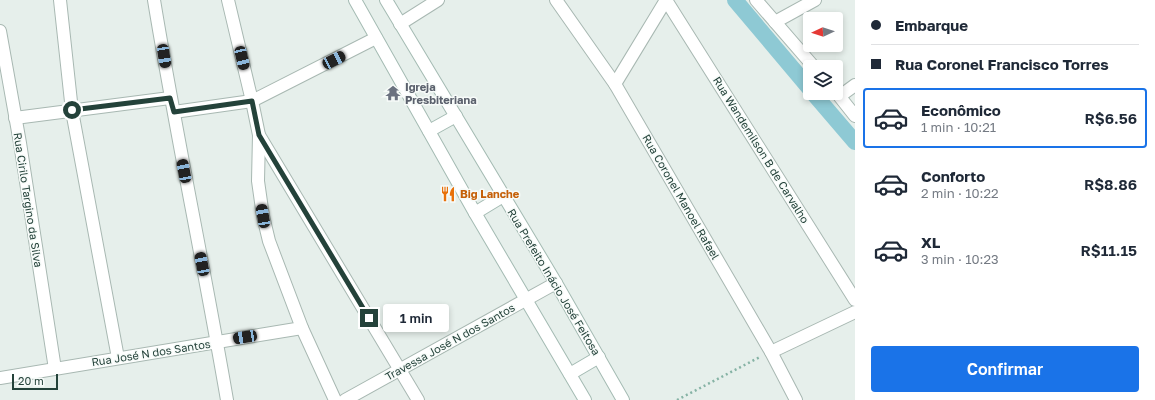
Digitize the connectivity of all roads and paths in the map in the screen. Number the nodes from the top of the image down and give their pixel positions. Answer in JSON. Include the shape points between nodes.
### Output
{"nodes":[{"id":1,"x":60,"y":0,"type":"edge"},
{"id":2,"x":154,"y":0,"type":"edge"},
{"id":3,"x":228,"y":0,"type":"edge"},
{"id":4,"x":355,"y":0,"type":"edge"},
{"id":5,"x":386,"y":0,"type":"edge"},
{"id":6,"x":438,"y":0,"type":"edge"},
{"id":7,"x":556,"y":0,"type":"edge"},
{"id":8,"x":666,"y":0,"type":"edge"},
{"id":9,"x":756,"y":0,"type":"edge"},
{"id":10,"x":816,"y":0,"type":"edge"},
{"id":11,"x":775,"y":22,"type":"junction"},
{"id":12,"x":400,"y":24,"type":"junction"},
{"id":13,"x":0,"y":32,"type":"edge"},
{"id":14,"x":376,"y":38,"type":"junction"},
{"id":15,"x":808,"y":60,"type":"edge"},
{"id":16,"x":615,"y":84,"type":"junction"},
{"id":17,"x":855,"y":85,"type":"edge"},
{"id":18,"x":843,"y":91,"type":"edge"},
{"id":19,"x":170,"y":98,"type":"junction"},
{"id":20,"x":843,"y":100,"type":"edge"},
{"id":21,"x":252,"y":101,"type":"junction"},
{"id":22,"x":72,"y":110,"type":"junction"},
{"id":23,"x":174,"y":112,"type":"junction"},
{"id":24,"x":456,"y":116,"type":"junction"},
{"id":25,"x":855,"y":116,"type":"edge"},
{"id":26,"x":15,"y":118,"type":"junction"},
{"id":27,"x":429,"y":132,"type":"junction"},
{"id":28,"x":259,"y":135,"type":"junction"},
{"id":29,"x":503,"y":196,"type":"junction"},
{"id":30,"x":475,"y":213,"type":"junction"},
{"id":31,"x":556,"y":283,"type":"junction"},
{"id":32,"x":526,"y":300,"type":"junction"},
{"id":33,"x":855,"y":300,"type":"edge"},
{"id":34,"x":855,"y":312,"type":"edge"},
{"id":35,"x":302,"y":328,"type":"junction"},
{"id":36,"x":217,"y":342,"type":"junction"},
{"id":37,"x":771,"y":352,"type":"junction"},
{"id":38,"x":599,"y":357,"type":"junction"},
{"id":39,"x":118,"y":358,"type":"junction"},
{"id":40,"x":55,"y":369,"type":"junction"},
{"id":41,"x":400,"y":370,"type":"junction"},
{"id":42,"x":570,"y":374,"type":"junction"},
{"id":43,"x":0,"y":378,"type":"edge"},
{"id":44,"x":227,"y":400,"type":"edge"},
{"id":45,"x":334,"y":400,"type":"edge"},
{"id":46,"x":345,"y":400,"type":"edge"},
{"id":47,"x":418,"y":400,"type":"edge"},
{"id":48,"x":585,"y":400,"type":"edge"},
{"id":49,"x":623,"y":400,"type":"edge"},
{"id":50,"x":677,"y":400,"type":"edge"},
{"id":51,"x":796,"y":400,"type":"edge"}],
"edges":[{"from":1,"to":22,"type":"street"},
{"from":2,"to":19,"type":"street"},
{"from":3,"to":21,"type":"street"},
{"from":4,"to":14,"type":"street"},
{"from":5,"to":12,"type":"street","name":"Rua Prefeito Inácio José Feitosa"},
{"from":6,"to":12,"type":"street"},
{"from":7,"to":16,"type":"street","name":"Rua Coronel Manoel Rafael"},
{"from":8,"to":16,"type":"street"},
{"from":8,"to":33,"type":"street","name":"Rua Wandemilson B de Carvalho"},
{"from":9,"to":11,"type":"street"},
{"from":10,"to":11,"type":"street"},
{"from":11,"to":15,"type":"street"},
{"from":12,"to":24,"type":"street","name":"Rua Prefeito Inácio José Feitosa"},
{"from":13,"to":26,"type":"street","name":"Rua Cirilo Targino da Silva"},
{"from":14,"to":21,"type":"street"},
{"from":14,"to":27,"type":"street"},
{"from":16,"to":37,"type":"street","name":"Rua Coronel Manoel Rafael"},
{"from":17,"to":18,"type":"street"},
{"from":19,"to":22,"type":"street"},
{"from":19,"to":23,"type":"street"},
{"from":20,"to":25,"type":"street"},
{"from":21,"to":23,"type":"street"},
{"from":21,"to":28,"type":"street"},
{"from":22,"to":26,"type":"street"},
{"from":22,"to":39,"type":"street"},
{"from":23,"to":36,"type":"street"},
{"from":24,"to":27,"type":"street"},
{"from":24,"to":29,"type":"street","name":"Rua Prefeito Inácio José Feitosa"},
{"from":26,"to":40,"type":"street","name":"Rua Cirilo Targino da Silva"},
{"from":27,"to":30,"type":"street"},
{"from":28,"to":35,"type":"street","via":[[258,181],[263,216],[269,241]]},
{"from":28,"to":41,"type":"street"},
{"from":29,"to":30,"type":"street"},
{"from":29,"to":31,"type":"street","name":"Rua Prefeito Inácio José Feitosa"},
{"from":30,"to":32,"type":"street"},
{"from":31,"to":32,"type":"street","name":"Travessa José N dos Santos"},
{"from":31,"to":38,"type":"street","name":"Rua Prefeito Inácio José Feitosa"},
{"from":32,"to":41,"type":"street","name":"Travessa José N dos Santos"},
{"from":32,"to":42,"type":"street"},
{"from":34,"to":37,"type":"street"},
{"from":35,"to":36,"type":"street","name":"Rua José N dos Santos"},
{"from":35,"to":45,"type":"street"},
{"from":36,"to":39,"type":"street","name":"Rua José N dos Santos"},
{"from":36,"to":44,"type":"street"},
{"from":37,"to":50,"type":"path"},
{"from":37,"to":51,"type":"street","name":"Rua Coronel Manoel Rafael"},
{"from":38,"to":42,"type":"street"},
{"from":38,"to":49,"type":"street","name":"Rua Prefeito Inácio José Feitosa"},
{"from":39,"to":40,"type":"street","name":"Rua José N dos Santos"},
{"from":40,"to":43,"type":"street","name":"Rua José N dos Santos"},
{"from":41,"to":46,"type":"street","name":"Travessa José N dos Santos"},
{"from":41,"to":47,"type":"street"},
{"from":42,"to":48,"type":"street"}]}
